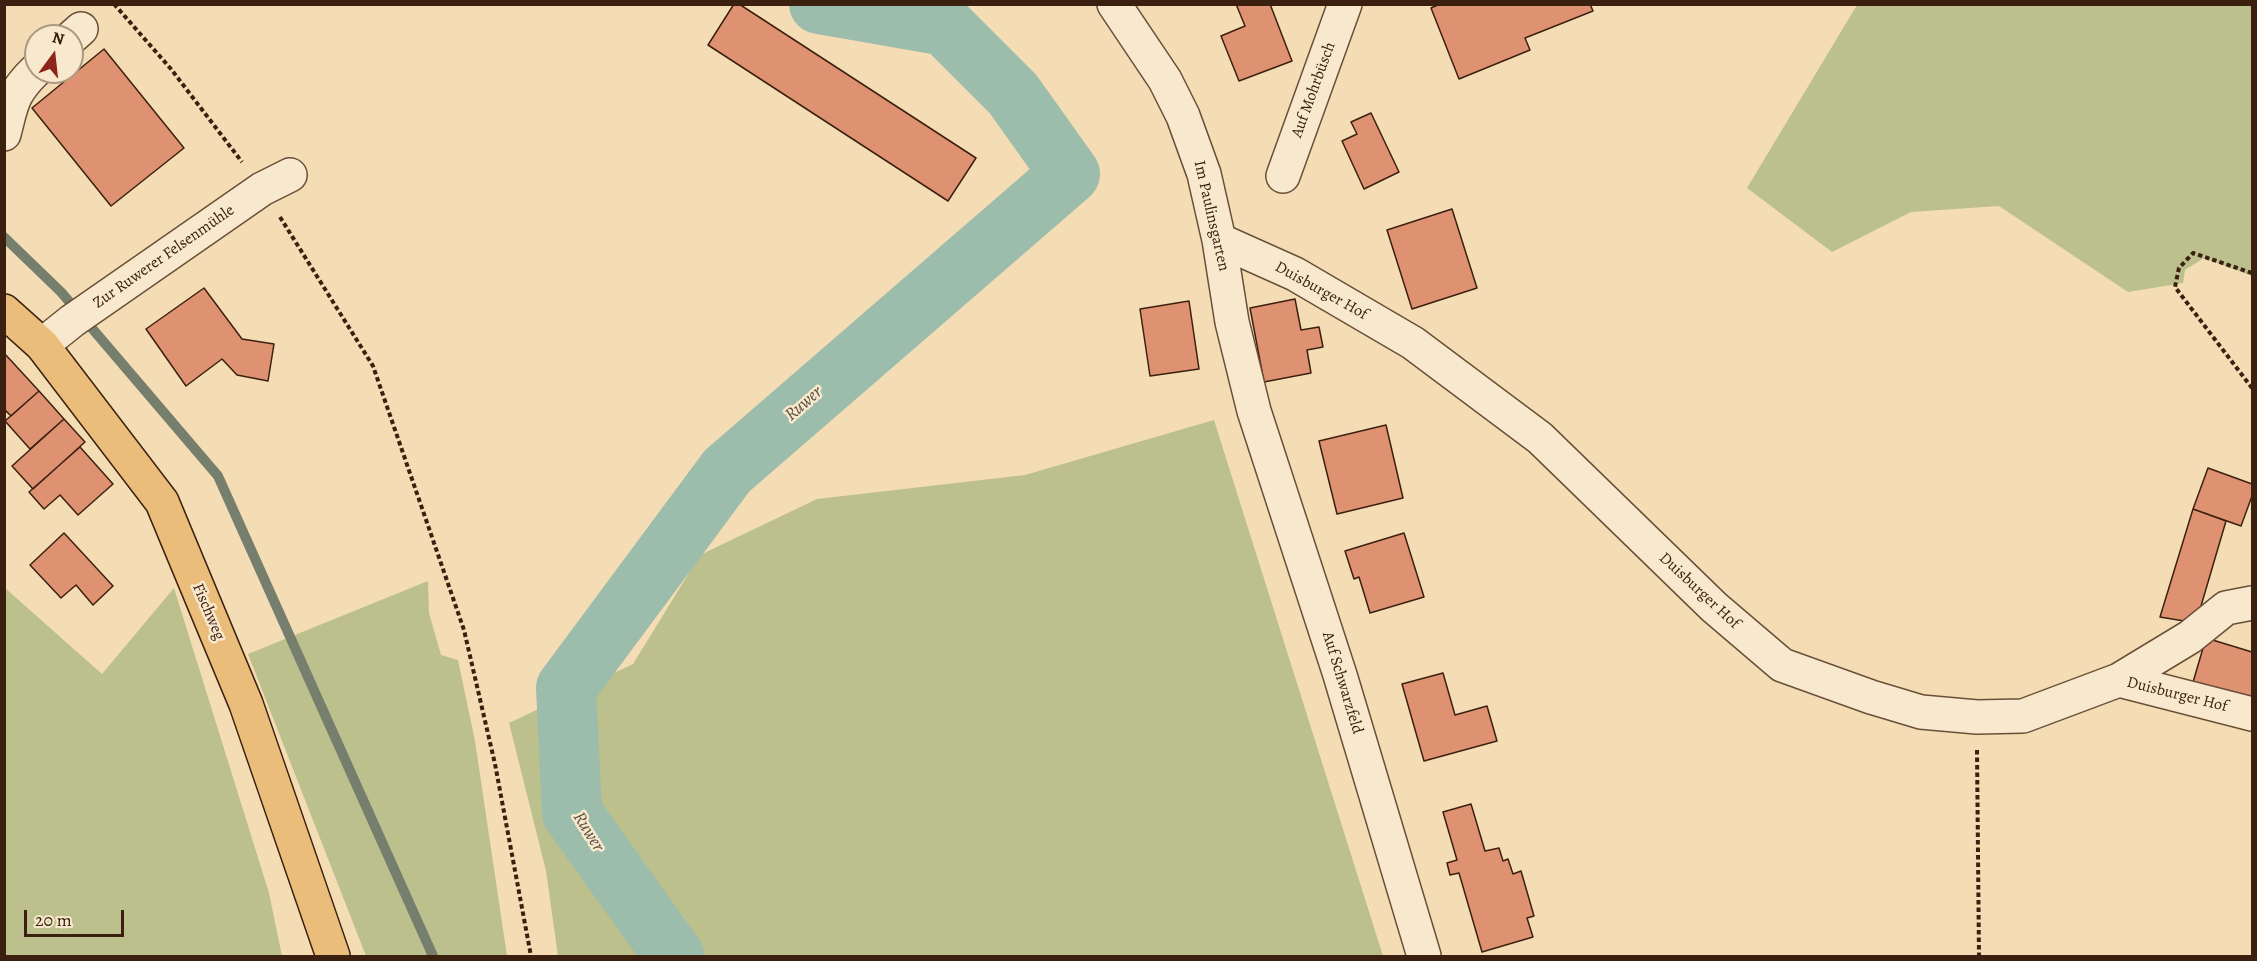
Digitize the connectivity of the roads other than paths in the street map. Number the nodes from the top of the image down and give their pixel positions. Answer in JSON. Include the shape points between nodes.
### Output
{"nodes":[{"id":1,"x":1114,"y":4,"type":"edge"},
{"id":2,"x":1345,"y":4,"type":"edge"},
{"id":3,"x":24,"y":81,"type":"edge"},
{"id":4,"x":4,"y":134,"type":"edge"},
{"id":5,"x":1283,"y":176,"type":"dead end"},
{"id":6,"x":276,"y":182,"type":"road end"},
{"id":7,"x":1219,"y":240,"type":"junction"},
{"id":8,"x":4,"y":311,"type":"edge"},
{"id":9,"x":42,"y":345,"type":"junction"},
{"id":10,"x":1254,"y":411,"type":"joint"},
{"id":11,"x":2253,"y":603,"type":"edge"},
{"id":12,"x":2119,"y":680,"type":"junction"},
{"id":13,"x":2253,"y":714,"type":"edge"},
{"id":14,"x":333,"y":957,"type":"edge"},
{"id":15,"x":1424,"y":957,"type":"edge"}],
"edges":[{"from":1,"to":7,"type":"street","name":"Im Paulinsgarten","via":[[1165,80],[1183,116],[1204,174]]},
{"from":2,"to":5,"type":"street","name":"Auf Mohrbüsch"},
{"from":3,"to":4,"type":"street","via":[[15,93]]},
{"from":6,"to":9,"type":"street","name":"Zur Ruwerer Felsenmühle"},
{"from":7,"to":10,"type":"street","name":"Im Paulinsgarten","via":[[1232,322]]},
{"from":7,"to":12,"type":"street","name":"Duisburger Hof","via":[[1294,274],[1413,343],[1531,431],[1714,607],[1782,665],[1921,712],[1977,717],[2023,716]]},
{"from":8,"to":9,"type":"main road","name":"Fischweg"},
{"from":9,"to":14,"type":"main road","name":"Fischweg","via":[[162,502],[246,705]]},
{"from":10,"to":15,"type":"street","name":"Auf Schwarzfeld","via":[[1340,675]]},
{"from":11,"to":12,"type":"street","via":[[2226,608],[2190,637]]},
{"from":12,"to":13,"type":"street","name":"Duisburger Hof"}]}
